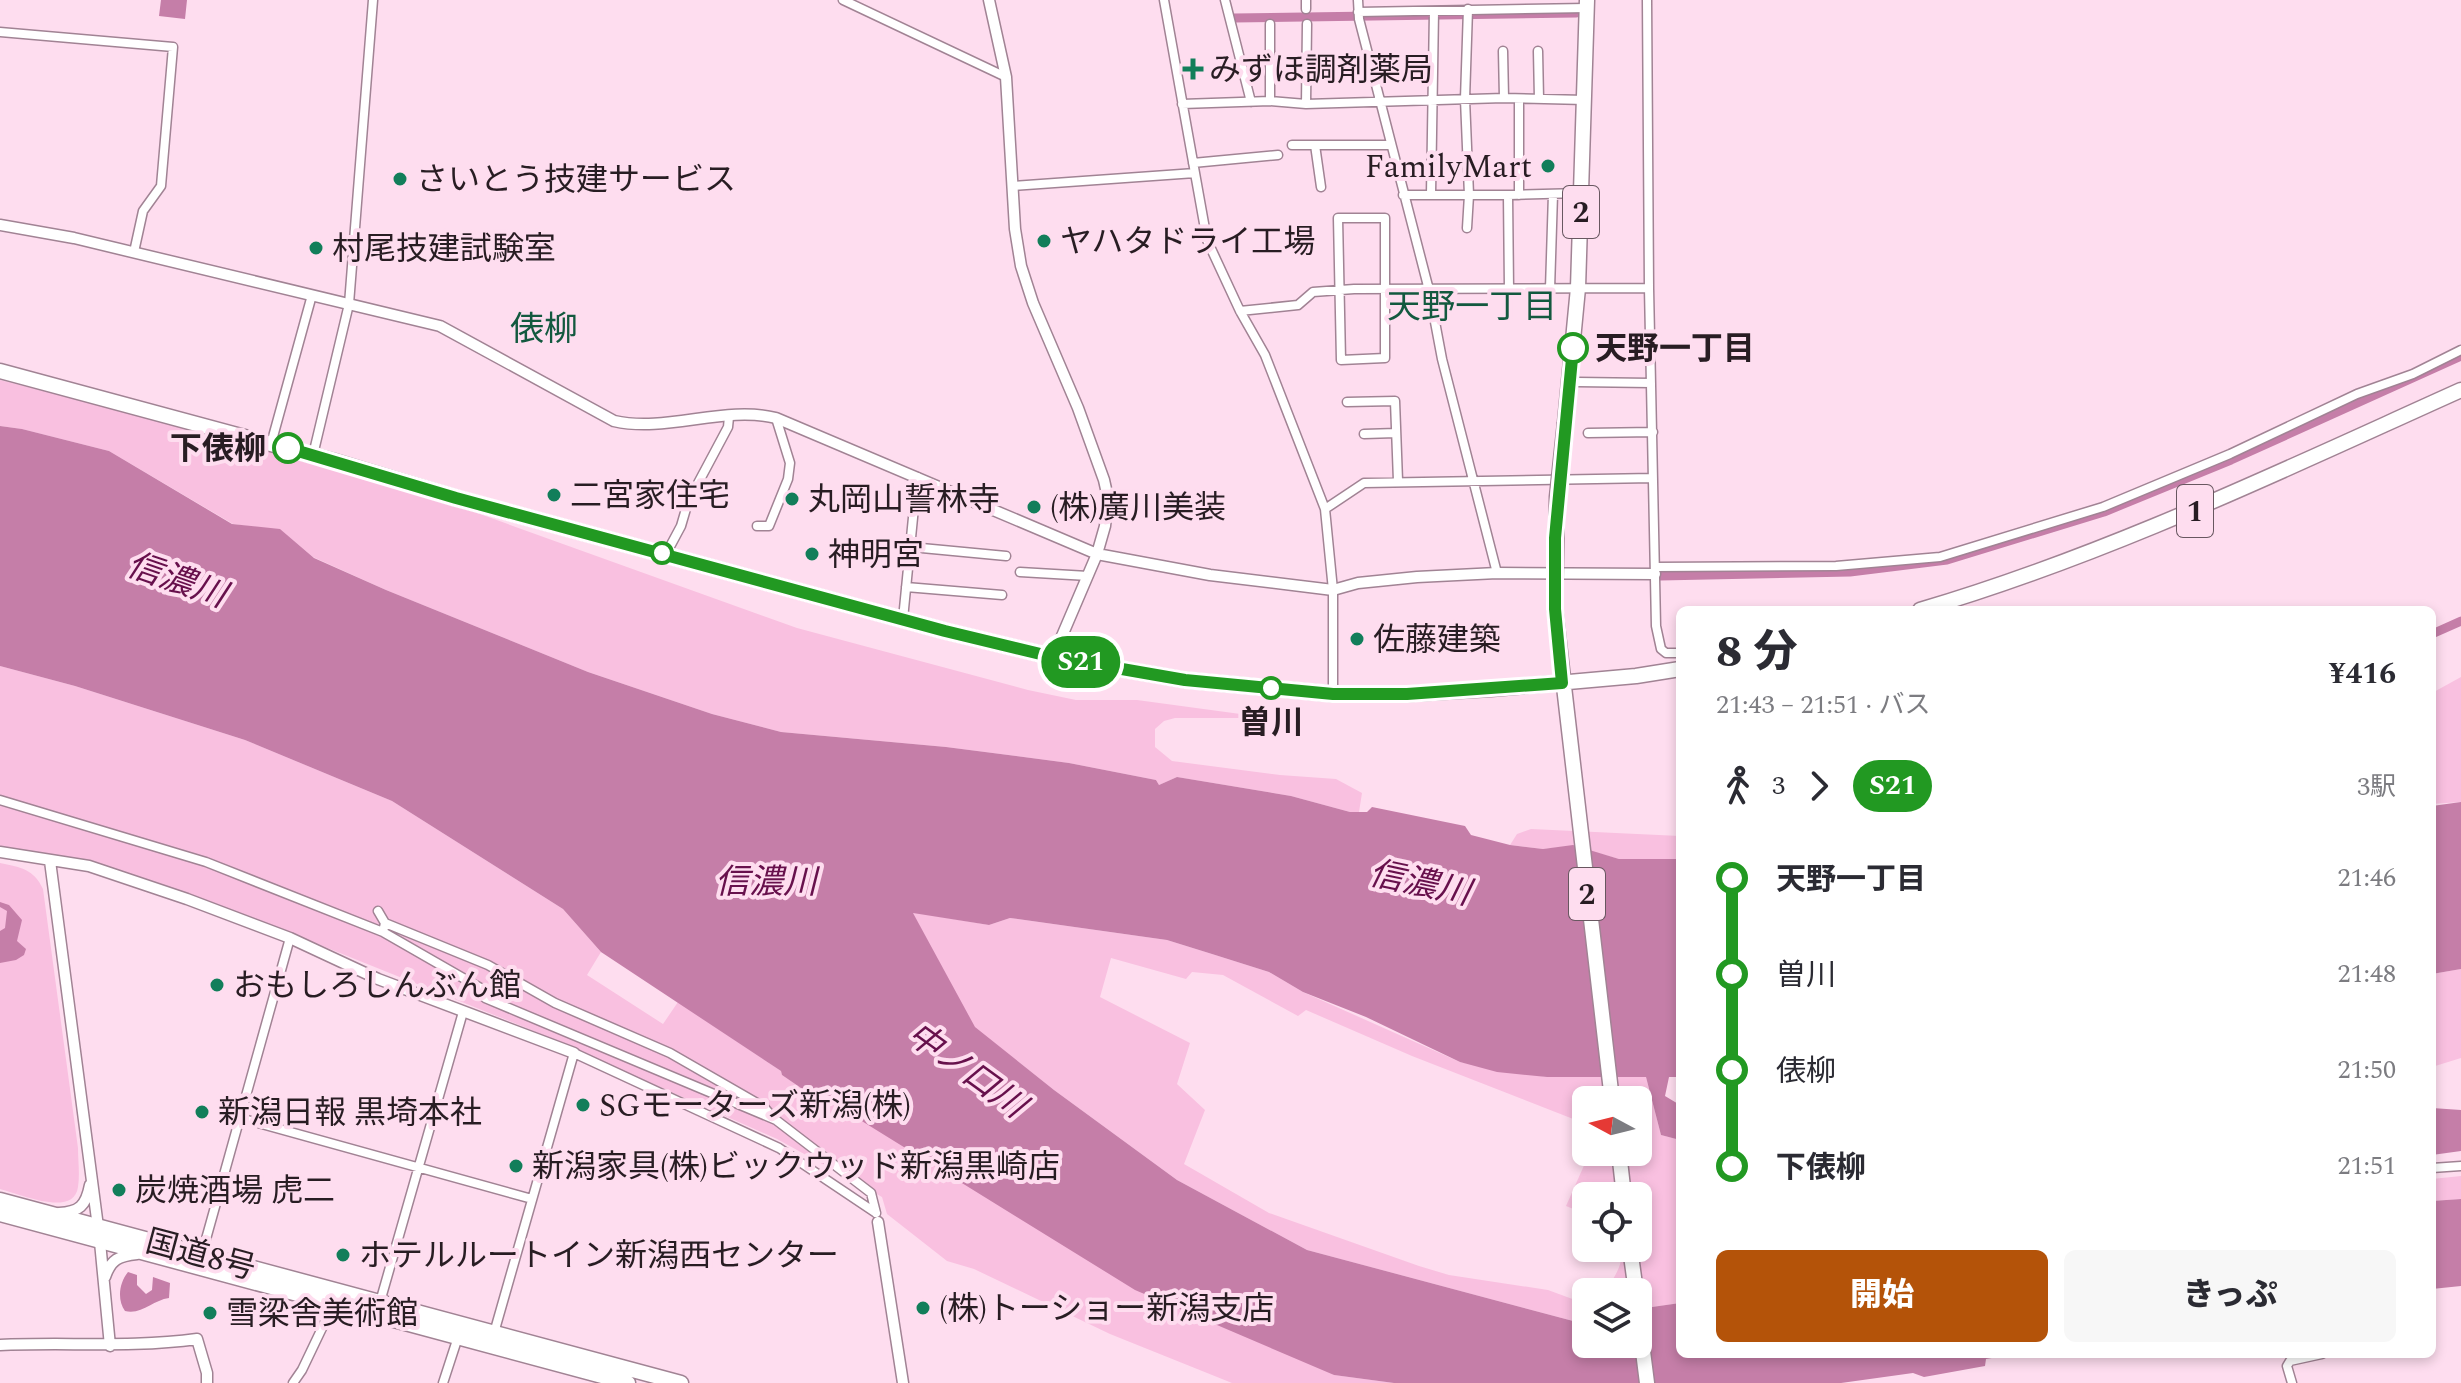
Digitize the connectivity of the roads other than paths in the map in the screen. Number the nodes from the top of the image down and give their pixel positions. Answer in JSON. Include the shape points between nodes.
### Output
{"nodes":[{"id":1,"x":373,"y":0,"type":"edge"},
{"id":2,"x":843,"y":0,"type":"edge"},
{"id":3,"x":990,"y":0,"type":"edge"},
{"id":4,"x":1164,"y":0,"type":"edge"},
{"id":5,"x":1225,"y":0,"type":"edge"},
{"id":6,"x":1358,"y":0,"type":"edge"},
{"id":7,"x":1647,"y":0,"type":"edge"},
{"id":8,"x":1587,"y":4,"type":"edge"},
{"id":9,"x":1500,"y":5,"type":"edge"},
{"id":10,"x":1537,"y":5,"type":"edge"},
{"id":11,"x":1468,"y":9,"type":"junction"},
{"id":12,"x":1434,"y":11,"type":"junction"},
{"id":13,"x":1358,"y":12,"type":"junction"},
{"id":14,"x":1270,"y":24,"type":"dead end"},
{"id":15,"x":1307,"y":24,"type":"dead end"},
{"id":16,"x":0,"y":32,"type":"edge"},
{"id":17,"x":1503,"y":51,"type":"dead end"},
{"id":18,"x":1538,"y":51,"type":"dead end"},
{"id":19,"x":1006,"y":77,"type":"junction"},
{"id":20,"x":1504,"y":98,"type":"junction"},
{"id":21,"x":1433,"y":99,"type":"junction"},
{"id":22,"x":1465,"y":99,"type":"junction"},
{"id":23,"x":1519,"y":99,"type":"junction"},
{"id":24,"x":1539,"y":99,"type":"junction"},
{"id":25,"x":1585,"y":100,"type":"junction"},
{"id":26,"x":1270,"y":101,"type":"junction"},
{"id":27,"x":1380,"y":101,"type":"junction"},
{"id":28,"x":1251,"y":102,"type":"junction"},
{"id":29,"x":1182,"y":104,"type":"junction"},
{"id":30,"x":1306,"y":104,"type":"junction"},
{"id":31,"x":1292,"y":145,"type":"dead end"},
{"id":32,"x":1315,"y":145,"type":"junction"},
{"id":33,"x":1390,"y":145,"type":"junction"},
{"id":34,"x":1278,"y":155,"type":"dead end"},
{"id":35,"x":1193,"y":163,"type":"junction"},
{"id":36,"x":1195,"y":173,"type":"junction"},
{"id":37,"x":1012,"y":186,"type":"junction"},
{"id":38,"x":1321,"y":187,"type":"dead end"},
{"id":39,"x":1582,"y":193,"type":"junction"},
{"id":40,"x":1431,"y":194,"type":"junction"},
{"id":41,"x":1553,"y":194,"type":"junction"},
{"id":42,"x":1403,"y":195,"type":"junction"},
{"id":43,"x":1469,"y":195,"type":"junction"},
{"id":44,"x":1508,"y":195,"type":"junction"},
{"id":45,"x":1519,"y":195,"type":"junction"},
{"id":46,"x":1325,"y":218,"type":"dead end"},
{"id":47,"x":1338,"y":218,"type":"junction"},
{"id":48,"x":0,"y":225,"type":"edge"},
{"id":49,"x":1467,"y":228,"type":"dead end"},
{"id":50,"x":134,"y":252,"type":"junction"},
{"id":51,"x":1578,"y":288,"type":"junction"},
{"id":52,"x":1649,"y":288,"type":"junction"},
{"id":53,"x":1386,"y":289,"type":"junction"},
{"id":54,"x":1509,"y":289,"type":"junction"},
{"id":55,"x":1550,"y":289,"type":"junction"},
{"id":56,"x":1429,"y":290,"type":"junction"},
{"id":57,"x":1338,"y":291,"type":"junction"},
{"id":58,"x":312,"y":295,"type":"junction"},
{"id":59,"x":349,"y":304,"type":"junction"},
{"id":60,"x":1240,"y":311,"type":"junction"},
{"id":61,"x":2461,"y":350,"type":"edge"},
{"id":62,"x":0,"y":371,"type":"edge"},
{"id":63,"x":1577,"y":382,"type":"dead end"},
{"id":64,"x":1651,"y":383,"type":"junction"},
{"id":65,"x":2461,"y":390,"type":"edge"},
{"id":66,"x":1347,"y":402,"type":"dead end"},
{"id":67,"x":729,"y":417,"type":"junction"},
{"id":68,"x":776,"y":418,"type":"junction"},
{"id":69,"x":1653,"y":432,"type":"junction"},
{"id":70,"x":1396,"y":433,"type":"junction"},
{"id":71,"x":1588,"y":433,"type":"dead end"},
{"id":72,"x":1364,"y":434,"type":"dead end"},
{"id":73,"x":271,"y":444,"type":"junction"},
{"id":74,"x":313,"y":455,"type":"junction"},
{"id":75,"x":917,"y":477,"type":"junction"},
{"id":76,"x":1653,"y":478,"type":"junction"},
{"id":77,"x":1473,"y":480,"type":"junction"},
{"id":78,"x":1398,"y":481,"type":"junction"},
{"id":79,"x":1325,"y":509,"type":"junction"},
{"id":80,"x":757,"y":526,"type":"dead end"},
{"id":81,"x":911,"y":547,"type":"junction"},
{"id":82,"x":666,"y":554,"type":"junction"},
{"id":83,"x":1097,"y":554,"type":"junction"},
{"id":84,"x":1006,"y":556,"type":"dead end"},
{"id":85,"x":1655,"y":571,"type":"junction"},
{"id":86,"x":1020,"y":572,"type":"dead end"},
{"id":87,"x":1497,"y":573,"type":"junction"},
{"id":88,"x":1088,"y":576,"type":"junction"},
{"id":89,"x":906,"y":587,"type":"junction"},
{"id":90,"x":1333,"y":590,"type":"junction"},
{"id":91,"x":1002,"y":595,"type":"dead end"},
{"id":92,"x":1933,"y":606,"type":"edge"},
{"id":93,"x":903,"y":619,"type":"junction"},
{"id":94,"x":1676,"y":653,"type":"edge"},
{"id":95,"x":1053,"y":657,"type":"junction"},
{"id":96,"x":1676,"y":670,"type":"edge"},
{"id":97,"x":1562,"y":686,"type":"junction"},
{"id":98,"x":1333,"y":694,"type":"junction"},
{"id":99,"x":0,"y":800,"type":"edge"},
{"id":100,"x":0,"y":852,"type":"edge"},
{"id":101,"x":50,"y":861,"type":"junction"},
{"id":102,"x":378,"y":911,"type":"dead end"},
{"id":103,"x":384,"y":927,"type":"junction"},
{"id":104,"x":290,"y":938,"type":"junction"},
{"id":105,"x":463,"y":1012,"type":"junction"},
{"id":106,"x":574,"y":1053,"type":"junction"},
{"id":107,"x":1610,"y":1086,"type":"edge"},
{"id":108,"x":240,"y":1118,"type":"junction"},
{"id":109,"x":776,"y":1120,"type":"junction"},
{"id":110,"x":2461,"y":1166,"type":"edge"},
{"id":111,"x":419,"y":1167,"type":"junction"},
{"id":112,"x":2436,"y":1168,"type":"edge"},
{"id":113,"x":92,"y":1178,"type":"junction"},
{"id":114,"x":532,"y":1199,"type":"junction"},
{"id":115,"x":0,"y":1200,"type":"edge"},
{"id":116,"x":0,"y":1214,"type":"edge"},
{"id":117,"x":53,"y":1214,"type":"junction"},
{"id":118,"x":877,"y":1217,"type":"junction"},
{"id":119,"x":98,"y":1226,"type":"junction"},
{"id":120,"x":100,"y":1242,"type":"junction"},
{"id":121,"x":143,"y":1253,"type":"junction"},
{"id":122,"x":200,"y":1262,"type":"junction"},
{"id":123,"x":104,"y":1280,"type":"junction"},
{"id":124,"x":335,"y":1298,"type":"junction"},
{"id":125,"x":380,"y":1302,"type":"junction"},
{"id":126,"x":494,"y":1333,"type":"junction"},
{"id":127,"x":458,"y":1337,"type":"junction"},
{"id":128,"x":0,"y":1345,"type":"edge"},
{"id":129,"x":110,"y":1346,"type":"junction"},
{"id":130,"x":1644,"y":1358,"type":"edge"},
{"id":131,"x":2304,"y":1358,"type":"edge"},
{"id":132,"x":207,"y":1383,"type":"edge"},
{"id":133,"x":293,"y":1383,"type":"edge"},
{"id":134,"x":443,"y":1383,"type":"edge"},
{"id":135,"x":628,"y":1383,"type":"edge"},
{"id":136,"x":681,"y":1383,"type":"edge"},
{"id":137,"x":903,"y":1383,"type":"edge"},
{"id":138,"x":1647,"y":1383,"type":"edge"},
{"id":139,"x":2292,"y":1383,"type":"edge"}],
"edges":[{"from":1,"to":59,"type":"street"},
{"from":2,"to":19,"type":"street"},
{"from":3,"to":19,"type":"street"},
{"from":4,"to":29,"type":"street"},
{"from":5,"to":28,"type":"street"},
{"from":6,"to":13,"type":"street"},
{"from":7,"to":52,"type":"street"},
{"from":8,"to":10,"type":"street"},
{"from":8,"to":25,"type":"main road","number":"2"},
{"from":9,"to":10,"type":"street"},
{"from":9,"to":11,"type":"street"},
{"from":11,"to":12,"type":"street"},
{"from":11,"to":22,"type":"street"},
{"from":12,"to":13,"type":"street"},
{"from":12,"to":21,"type":"street"},
{"from":13,"to":27,"type":"street"},
{"from":14,"to":26,"type":"street"},
{"from":15,"to":30,"type":"street"},
{"from":16,"to":50,"type":"street","via":[[173,47],[161,186],[143,211]]},
{"from":17,"to":20,"type":"street"},
{"from":18,"to":24,"type":"street"},
{"from":19,"to":37,"type":"street"},
{"from":20,"to":22,"type":"street"},
{"from":20,"to":23,"type":"street"},
{"from":21,"to":22,"type":"street"},
{"from":21,"to":27,"type":"street"},
{"from":21,"to":40,"type":"street"},
{"from":22,"to":43,"type":"street"},
{"from":23,"to":24,"type":"street"},
{"from":23,"to":45,"type":"street"},
{"from":24,"to":25,"type":"street"},
{"from":25,"to":39,"type":"main road","number":"2"},
{"from":26,"to":28,"type":"street"},
{"from":26,"to":30,"type":"street"},
{"from":27,"to":30,"type":"street"},
{"from":27,"to":33,"type":"street"},
{"from":28,"to":29,"type":"street"},
{"from":29,"to":35,"type":"street"},
{"from":31,"to":32,"type":"street"},
{"from":32,"to":33,"type":"street"},
{"from":32,"to":38,"type":"street"},
{"from":33,"to":42,"type":"street"},
{"from":34,"to":35,"type":"street"},
{"from":35,"to":36,"type":"street"},
{"from":36,"to":37,"type":"street"},
{"from":36,"to":60,"type":"street","via":[[1207,240]]},
{"from":37,"to":83,"type":"street","via":[[1021,266],[1104,480],[1108,498]]},
{"from":39,"to":41,"type":"street"},
{"from":39,"to":51,"type":"main road","number":"2"},
{"from":40,"to":42,"type":"street"},
{"from":40,"to":43,"type":"street"},
{"from":41,"to":45,"type":"street"},
{"from":41,"to":55,"type":"street"},
{"from":42,"to":56,"type":"street"},
{"from":43,"to":44,"type":"street"},
{"from":43,"to":49,"type":"street"},
{"from":44,"to":45,"type":"street"},
{"from":44,"to":54,"type":"street"},
{"from":46,"to":47,"type":"street"},
{"from":47,"to":53,"type":"street","via":[[1385,218]]},
{"from":47,"to":57,"type":"street"},
{"from":48,"to":50,"type":"street"},
{"from":50,"to":58,"type":"street"},
{"from":51,"to":52,"type":"street"},
{"from":51,"to":55,"type":"street"},
{"from":51,"to":97,"type":"main road","number":"2","bridge":true,"via":[[1557,497],[1555,609]]},
{"from":52,"to":64,"type":"street"},
{"from":53,"to":56,"type":"street"},
{"from":53,"to":57,"type":"street"},
{"from":53,"to":57,"type":"street","via":[[1385,358],[1341,360]]},
{"from":54,"to":55,"type":"street"},
{"from":54,"to":56,"type":"street"},
{"from":56,"to":77,"type":"street"},
{"from":57,"to":60,"type":"street","via":[[1313,292],[1298,305]]},
{"from":58,"to":59,"type":"street"},
{"from":58,"to":73,"type":"street"},
{"from":59,"to":67,"type":"street","via":[[452,330],[614,421]]},
{"from":59,"to":74,"type":"street"},
{"from":60,"to":79,"type":"street","via":[[1265,355]]},
{"from":61,"to":85,"type":"street","via":[[2103,507],[1940,557]]},
{"from":62,"to":73,"type":"main road"},
{"from":63,"to":64,"type":"street"},
{"from":64,"to":69,"type":"street"},
{"from":65,"to":92,"type":"main road","number":"1","via":[[2199,509]]},
{"from":66,"to":70,"type":"street","via":[[1395,401]]},
{"from":67,"to":68,"type":"street"},
{"from":67,"to":82,"type":"street"},
{"from":68,"to":75,"type":"street"},
{"from":68,"to":80,"type":"street","via":[[790,463],[788,479],[769,526]]},
{"from":69,"to":71,"type":"street"},
{"from":69,"to":76,"type":"street"},
{"from":70,"to":72,"type":"street"},
{"from":70,"to":78,"type":"street"},
{"from":73,"to":74,"type":"main road"},
{"from":74,"to":82,"type":"main road"},
{"from":75,"to":81,"type":"street"},
{"from":75,"to":83,"type":"street"},
{"from":76,"to":77,"type":"street"},
{"from":76,"to":85,"type":"street"},
{"from":77,"to":78,"type":"street"},
{"from":77,"to":87,"type":"street"},
{"from":78,"to":79,"type":"street","via":[[1364,483]]},
{"from":79,"to":90,"type":"street"},
{"from":81,"to":84,"type":"street"},
{"from":81,"to":89,"type":"street"},
{"from":82,"to":93,"type":"main road"},
{"from":83,"to":88,"type":"street"},
{"from":83,"to":90,"type":"street"},
{"from":85,"to":87,"type":"street"},
{"from":85,"to":94,"type":"street","via":[[1661,649]]},
{"from":86,"to":88,"type":"street"},
{"from":87,"to":90,"type":"street","via":[[1358,583]]},
{"from":88,"to":95,"type":"street"},
{"from":89,"to":91,"type":"street"},
{"from":89,"to":93,"type":"street"},
{"from":90,"to":98,"type":"street"},
{"from":93,"to":95,"type":"main road"},
{"from":95,"to":98,"type":"main road","via":[[1185,680]]},
{"from":96,"to":97,"type":"main road"},
{"from":97,"to":98,"type":"main road"},
{"from":97,"to":107,"type":"main road","number":"2"},
{"from":99,"to":103,"type":"street","via":[[206,862]]},
{"from":100,"to":101,"type":"street"},
{"from":101,"to":104,"type":"street","via":[[89,866]]},
{"from":101,"to":113,"type":"street"},
{"from":102,"to":103,"type":"street"},
{"from":103,"to":109,"type":"street","via":[[488,965],[555,1003],[670,1053],[764,1107]]},
{"from":103,"to":109,"type":"street","via":[[484,990],[485,998]]},
{"from":104,"to":105,"type":"street"},
{"from":104,"to":108,"type":"street"},
{"from":105,"to":106,"type":"street"},
{"from":105,"to":111,"type":"street"},
{"from":106,"to":114,"type":"street"},
{"from":106,"to":118,"type":"street","via":[[779,1148]]},
{"from":108,"to":111,"type":"street"},
{"from":108,"to":122,"type":"street"},
{"from":109,"to":118,"type":"street","via":[[871,1193]]},
{"from":110,"to":112,"type":"street"},
{"from":111,"to":114,"type":"street"},
{"from":111,"to":125,"type":"street"},
{"from":113,"to":117,"type":"street","via":[[80,1209]]},
{"from":113,"to":119,"type":"street"},
{"from":114,"to":126,"type":"street"},
{"from":115,"to":117,"type":"main road","name":"国道8号"},
{"from":116,"to":120,"type":"main road","name":"国道8号"},
{"from":117,"to":119,"type":"main road","name":"国道8号"},
{"from":118,"to":137,"type":"street"},
{"from":119,"to":120,"type":"street"},
{"from":119,"to":122,"type":"main road","name":"国道8号"},
{"from":120,"to":121,"type":"main road","name":"国道8号"},
{"from":120,"to":123,"type":"street"},
{"from":121,"to":122,"type":"main road","name":"国道8号"},
{"from":121,"to":123,"type":"street","via":[[116,1258]]},
{"from":122,"to":124,"type":"main road","name":"国道8号"},
{"from":123,"to":129,"type":"street"},
{"from":124,"to":125,"type":"main road","name":"国道8号"},
{"from":124,"to":127,"type":"main road","name":"国道8号"},
{"from":124,"to":133,"type":"street"},
{"from":125,"to":126,"type":"main road","name":"国道8号"},
{"from":126,"to":136,"type":"main road","name":"国道8号"},
{"from":127,"to":134,"type":"street"},
{"from":127,"to":135,"type":"main road","name":"国道8号"},
{"from":128,"to":129,"type":"street"},
{"from":129,"to":132,"type":"street","via":[[197,1339]]},
{"from":130,"to":138,"type":"main road"},
{"from":131,"to":139,"type":"street","via":[[2287,1366]]}]}
